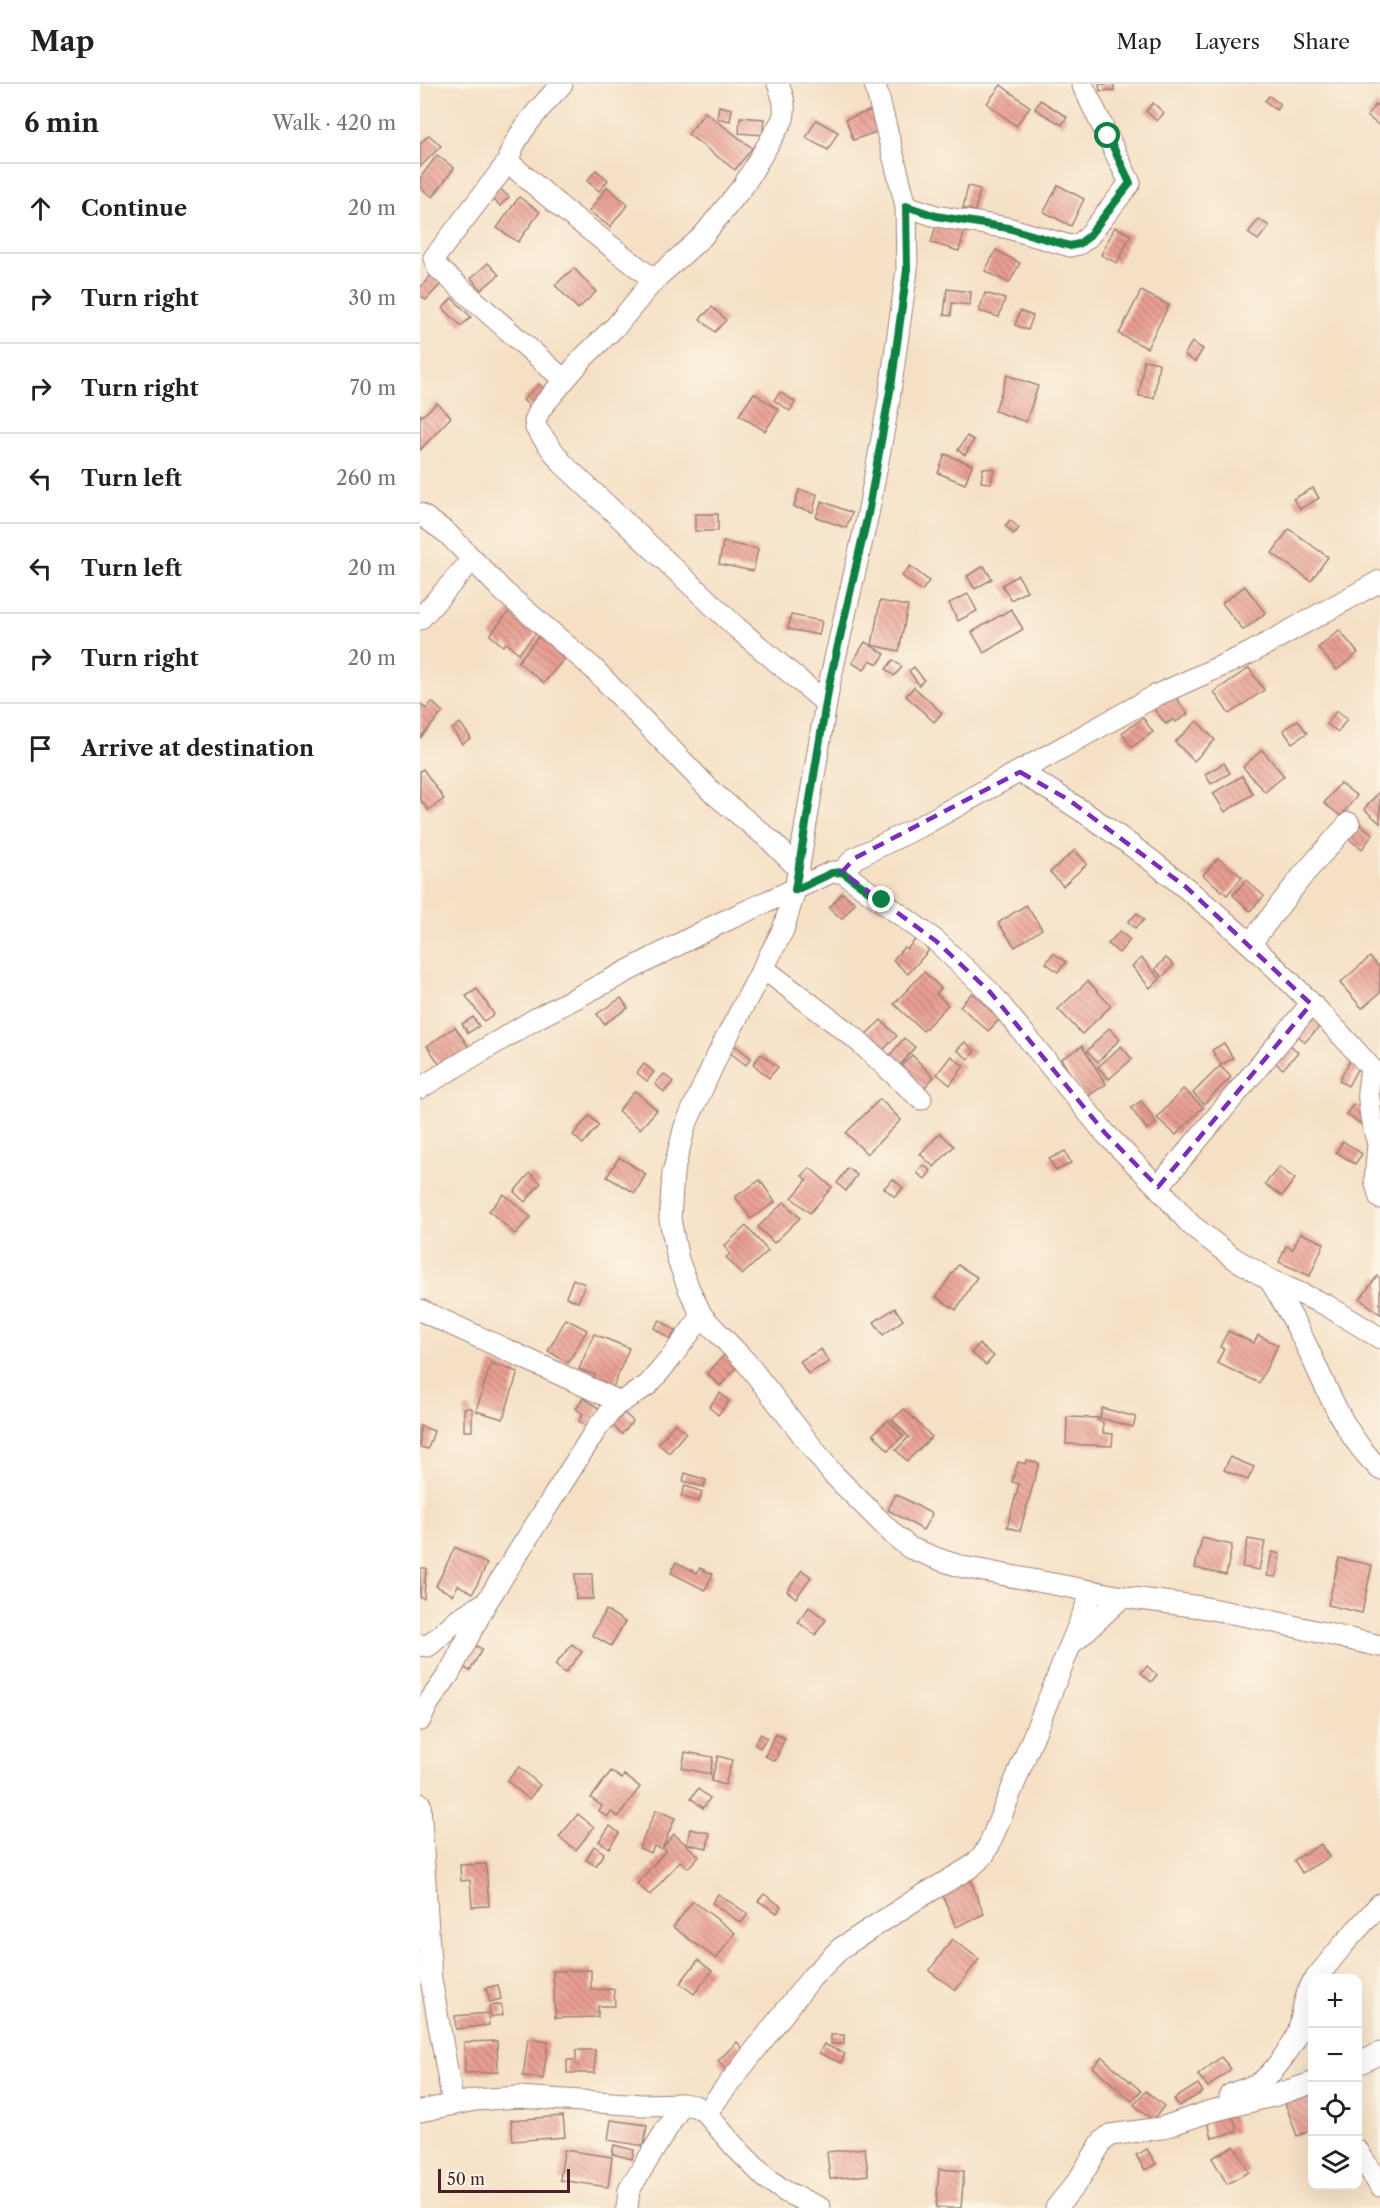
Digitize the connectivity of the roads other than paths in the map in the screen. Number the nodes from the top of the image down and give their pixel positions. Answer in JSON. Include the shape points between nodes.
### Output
{"nodes":[{"id":1,"x":562,"y":84,"type":"edge"},
{"id":2,"x":778,"y":84,"type":"edge"},
{"id":3,"x":875,"y":84,"type":"edge"},
{"id":4,"x":1082,"y":84,"type":"edge"},
{"id":5,"x":508,"y":162,"type":"junction"},
{"id":6,"x":906,"y":206,"type":"junction"},
{"id":7,"x":654,"y":280,"type":"junction"},
{"id":8,"x":564,"y":380,"type":"junction"},
{"id":9,"x":420,"y":514,"type":"edge"},
{"id":10,"x":473,"y":559,"type":"junction"},
{"id":11,"x":1380,"y":581,"type":"edge"},
{"id":12,"x":420,"y":619,"type":"edge"},
{"id":13,"x":826,"y":703,"type":"junction"},
{"id":14,"x":1020,"y":772,"type":"junction"},
{"id":15,"x":1349,"y":823,"type":"dead end"},
{"id":16,"x":798,"y":868,"type":"junction"},
{"id":17,"x":842,"y":872,"type":"junction"},
{"id":18,"x":795,"y":890,"type":"junction"},
{"id":19,"x":1251,"y":944,"type":"junction"},
{"id":20,"x":764,"y":968,"type":"junction"},
{"id":21,"x":1311,"y":1004,"type":"junction"},
{"id":22,"x":420,"y":1088,"type":"edge"},
{"id":23,"x":921,"y":1099,"type":"dead end"},
{"id":24,"x":1158,"y":1187,"type":"junction"},
{"id":25,"x":1380,"y":1197,"type":"edge"},
{"id":26,"x":1270,"y":1280,"type":"junction"},
{"id":27,"x":420,"y":1310,"type":"edge"},
{"id":28,"x":702,"y":1316,"type":"junction"},
{"id":29,"x":1380,"y":1338,"type":"edge"},
{"id":30,"x":620,"y":1402,"type":"junction"},
{"id":31,"x":1380,"y":1469,"type":"edge"},
{"id":32,"x":1092,"y":1592,"type":"junction"},
{"id":33,"x":1122,"y":1597,"type":"junction"},
{"id":34,"x":486,"y":1603,"type":"junction"},
{"id":35,"x":1071,"y":1644,"type":"junction"},
{"id":36,"x":420,"y":1645,"type":"edge"},
{"id":37,"x":1380,"y":1646,"type":"edge"},
{"id":38,"x":420,"y":1720,"type":"edge"},
{"id":39,"x":420,"y":1804,"type":"edge"},
{"id":40,"x":1380,"y":1904,"type":"edge"},
{"id":41,"x":1319,"y":1974,"type":"edge"},
{"id":42,"x":1308,"y":1994,"type":"edge"},
{"id":43,"x":1380,"y":2053,"type":"edge"},
{"id":44,"x":1362,"y":2062,"type":"edge"},
{"id":45,"x":1308,"y":2084,"type":"edge"},
{"id":46,"x":453,"y":2104,"type":"junction"},
{"id":47,"x":682,"y":2104,"type":"junction"},
{"id":48,"x":420,"y":2110,"type":"edge"},
{"id":49,"x":706,"y":2112,"type":"junction"},
{"id":50,"x":1208,"y":2112,"type":"junction"},
{"id":51,"x":1362,"y":2157,"type":"edge"},
{"id":52,"x":1380,"y":2186,"type":"edge"},
{"id":53,"x":627,"y":2208,"type":"edge"},
{"id":54,"x":820,"y":2208,"type":"edge"},
{"id":55,"x":1056,"y":2208,"type":"edge"}],
"edges":[{"from":1,"to":5,"type":"street","via":[[538,111],[512,149]]},
{"from":2,"to":7,"type":"street","via":[[784,97],[783,119],[744,185],[702,237]]},
{"from":3,"to":6,"type":"street"},
{"from":4,"to":6,"type":"street","via":[[1130,183],[1079,244],[1070,246]]},
{"from":5,"to":7,"type":"street"},
{"from":5,"to":8,"type":"street","via":[[434,258],[438,268]]},
{"from":6,"to":13,"type":"street","via":[[907,270],[892,380],[868,514]]},
{"from":7,"to":8,"type":"street"},
{"from":8,"to":13,"type":"street","via":[[535,421],[539,434],[562,463],[737,628]]},
{"from":9,"to":10,"type":"street","via":[[447,532]]},
{"from":10,"to":12,"type":"street"},
{"from":10,"to":16,"type":"street","via":[[504,592],[593,668],[712,792]]},
{"from":11,"to":14,"type":"street","via":[[1250,653],[1157,694]]},
{"from":13,"to":16,"type":"street"},
{"from":14,"to":17,"type":"street","via":[[855,858]]},
{"from":14,"to":19,"type":"street","via":[[1109,829],[1186,887]]},
{"from":15,"to":19,"type":"street"},
{"from":16,"to":18,"type":"street"},
{"from":17,"to":18,"type":"street"},
{"from":17,"to":24,"type":"street","via":[[936,940],[990,992],[1105,1133]]},
{"from":18,"to":20,"type":"street","via":[[783,930]]},
{"from":18,"to":22,"type":"street","via":[[714,926],[537,1018]]},
{"from":19,"to":21,"type":"street"},
{"from":20,"to":23,"type":"street","via":[[855,1038]]},
{"from":20,"to":28,"type":"street","via":[[685,1126],[673,1173],[670,1219],[678,1260]]},
{"from":21,"to":24,"type":"street"},
{"from":21,"to":25,"type":"street","via":[[1371,1068],[1368,1091],[1378,1144],[1376,1180]]},
{"from":24,"to":26,"type":"street","via":[[1190,1224]]},
{"from":26,"to":29,"type":"street","via":[[1326,1305]]},
{"from":26,"to":31,"type":"street","via":[[1339,1415]]},
{"from":27,"to":30,"type":"street"},
{"from":28,"to":30,"type":"street","via":[[648,1385]]},
{"from":28,"to":32,"type":"street","via":[[746,1362],[832,1473],[910,1548],[963,1567]]},
{"from":30,"to":34,"type":"street","via":[[597,1428]]},
{"from":32,"to":33,"type":"street"},
{"from":32,"to":35,"type":"street"},
{"from":33,"to":35,"type":"street"},
{"from":33,"to":37,"type":"street","via":[[1211,1609]]},
{"from":34,"to":36,"type":"street","via":[[458,1619],[428,1646]]},
{"from":34,"to":38,"type":"street"},
{"from":35,"to":49,"type":"street","via":[[983,1856],[841,1948],[812,1977]]},
{"from":39,"to":46,"type":"street","via":[[431,1979]]},
{"from":40,"to":41,"type":"street"},
{"from":42,"to":50,"type":"street","via":[[1298,2032],[1266,2078],[1232,2094]]},
{"from":43,"to":44,"type":"street"},
{"from":45,"to":50,"type":"street"},
{"from":46,"to":47,"type":"street","via":[[519,2097]]},
{"from":46,"to":48,"type":"street"},
{"from":47,"to":49,"type":"street"},
{"from":47,"to":53,"type":"street","via":[[629,2190]]},
{"from":49,"to":54,"type":"street","via":[[766,2178]]},
{"from":50,"to":55,"type":"street","via":[[1161,2128],[1110,2135]]},
{"from":51,"to":52,"type":"street"}]}
